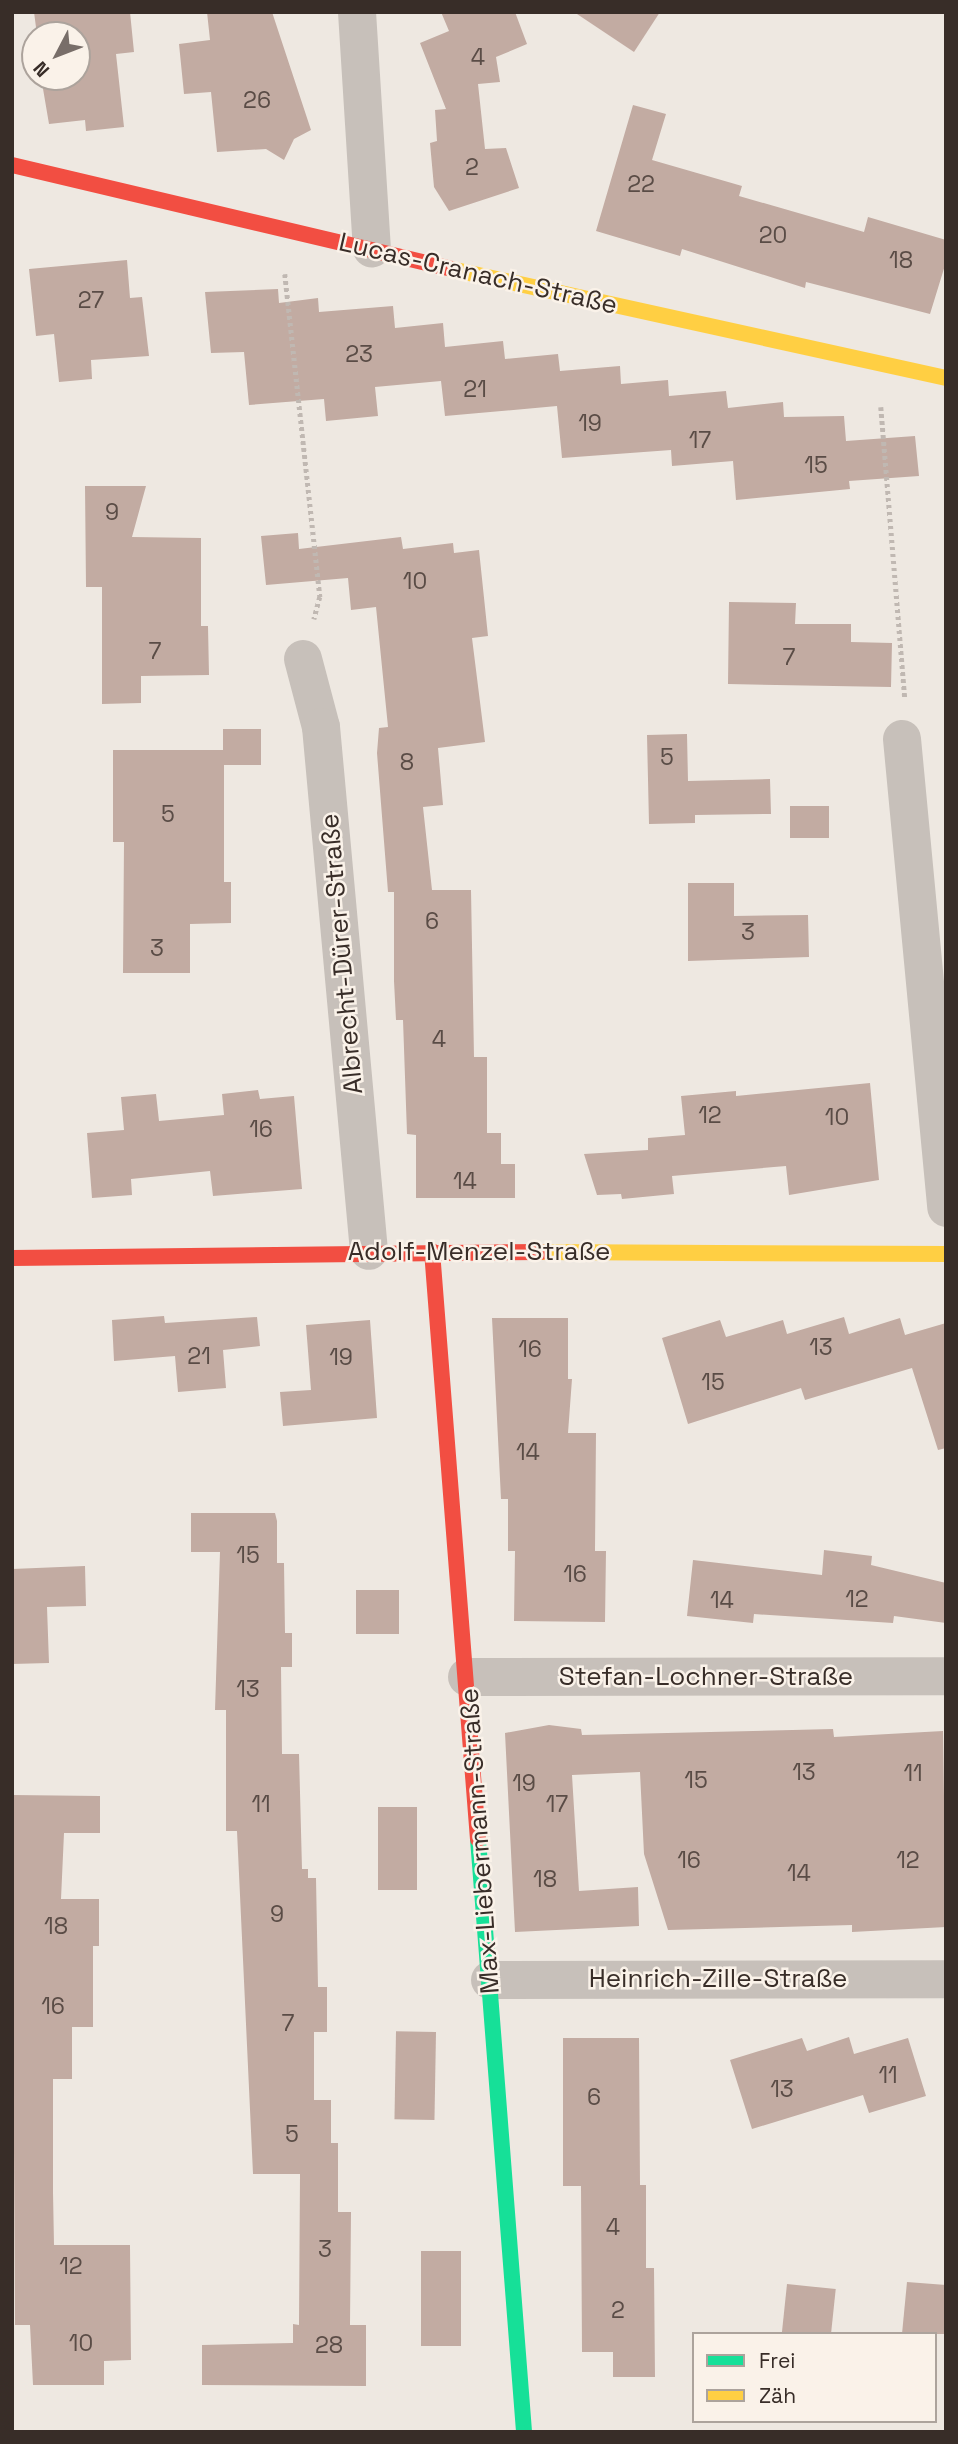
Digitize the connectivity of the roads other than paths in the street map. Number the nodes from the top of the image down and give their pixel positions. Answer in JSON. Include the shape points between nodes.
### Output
{"nodes":[{"id":1,"x":357,"y":12,"type":"edge"},
{"id":2,"x":12,"y":165,"type":"edge"},
{"id":3,"x":372,"y":249,"type":"junction"},
{"id":4,"x":946,"y":379,"type":"edge"},
{"id":5,"x":303,"y":659,"type":"road end"},
{"id":6,"x":902,"y":739,"type":"road end"},
{"id":7,"x":946,"y":1208,"type":"edge"},
{"id":8,"x":369,"y":1251,"type":"junction"},
{"id":9,"x":432,"y":1251,"type":"junction"},
{"id":10,"x":946,"y":1254,"type":"edge"},
{"id":11,"x":12,"y":1258,"type":"edge"},
{"id":12,"x":946,"y":1676,"type":"edge"},
{"id":13,"x":467,"y":1677,"type":"junction"},
{"id":14,"x":946,"y":1979,"type":"edge"},
{"id":15,"x":490,"y":1980,"type":"junction"},
{"id":16,"x":524,"y":2432,"type":"edge"}],
"edges":[{"from":1,"to":3,"type":"street"},
{"from":2,"to":3,"type":"street","name":"Lucas-Cranach-Straße"},
{"from":3,"to":4,"type":"street","name":"Lucas-Cranach-Straße"},
{"from":5,"to":8,"type":"street","name":"Albrecht-Dürer-Straße","via":[[321,727]]},
{"from":6,"to":7,"type":"street"},
{"from":8,"to":9,"type":"street","name":"Adolf-Menzel-Straße"},
{"from":8,"to":11,"type":"street","name":"Adolf-Menzel-Straße"},
{"from":9,"to":10,"type":"street","name":"Adolf-Menzel-Straße"},
{"from":9,"to":13,"type":"street","name":"Max-Liebermann-Straße"},
{"from":12,"to":13,"type":"street","name":"Stefan-Lochner-Straße"},
{"from":13,"to":15,"type":"street","name":"Max-Liebermann-Straße"},
{"from":14,"to":15,"type":"street","name":"Heinrich-Zille-Straße"},
{"from":15,"to":16,"type":"street","name":"Max-Liebermann-Straße"}]}
